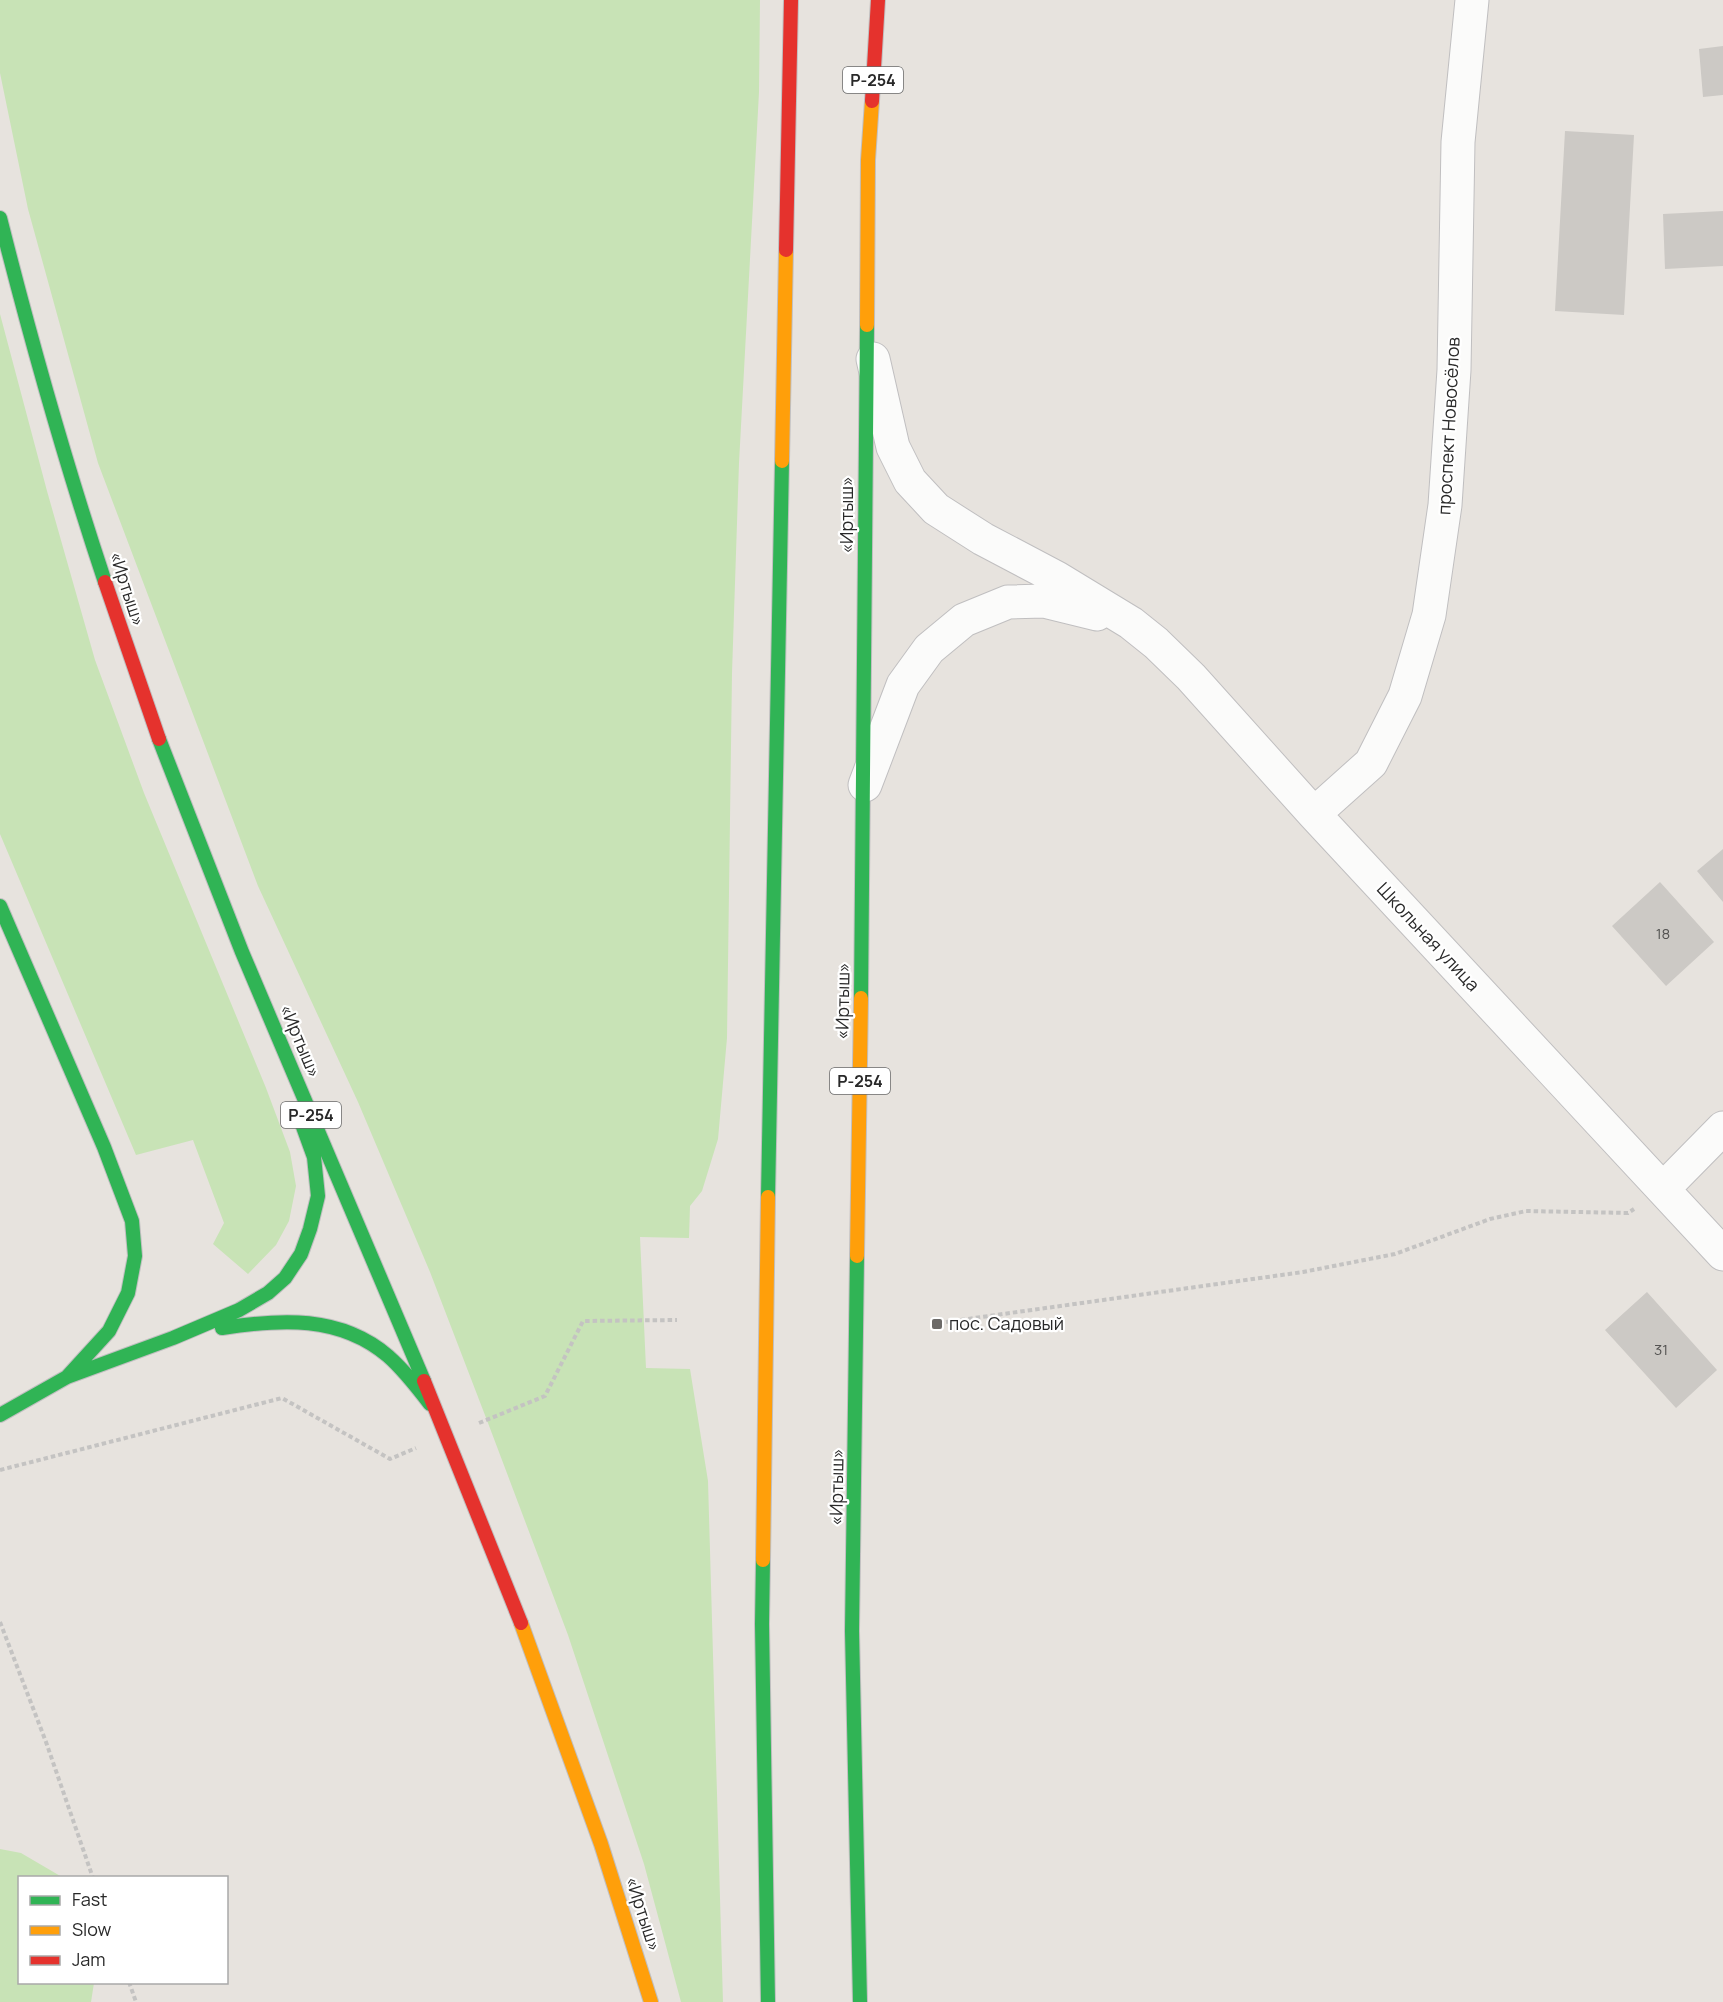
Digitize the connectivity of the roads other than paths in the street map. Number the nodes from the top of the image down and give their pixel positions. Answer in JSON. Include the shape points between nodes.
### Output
{"nodes":[{"id":1,"x":791,"y":0,"type":"edge"},
{"id":2,"x":869,"y":0,"type":"edge"},
{"id":3,"x":878,"y":0,"type":"edge"},
{"id":4,"x":1472,"y":0,"type":"edge"},
{"id":5,"x":868,"y":159,"type":"junction"},
{"id":6,"x":0,"y":218,"type":"edge"},
{"id":7,"x":866,"y":328,"type":"junction"},
{"id":8,"x":1131,"y":623,"type":"junction"},
{"id":9,"x":152,"y":722,"type":"junction"},
{"id":10,"x":864,"y":787,"type":"junction"},
{"id":11,"x":1314,"y":814,"type":"junction"},
{"id":12,"x":0,"y":906,"type":"edge"},
{"id":13,"x":1723,"y":1128,"type":"edge"},
{"id":14,"x":1664,"y":1189,"type":"junction"},
{"id":15,"x":1723,"y":1254,"type":"edge"},
{"id":16,"x":173,"y":1338,"type":"junction"},
{"id":17,"x":67,"y":1377,"type":"junction"},
{"id":18,"x":0,"y":1415,"type":"edge"},
{"id":19,"x":445,"y":1429,"type":"junction"},
{"id":20,"x":651,"y":2002,"type":"edge"},
{"id":21,"x":768,"y":2002,"type":"edge"},
{"id":22,"x":860,"y":2002,"type":"edge"}],
"edges":[{"from":1,"to":21,"type":"main road","via":[[766,1294],[763,1589]]},
{"from":2,"to":5,"type":"main road"},
{"from":3,"to":5,"type":"main road","name":"«Иртыш»","number":"Р-254"},
{"from":4,"to":11,"type":"street","name":"проспект Новосёлов","via":[[1458,141],[1454,370],[1445,505],[1430,615],[1405,696],[1371,763]]},
{"from":5,"to":7,"type":"main road","name":"«Иртыш»","number":"Р-254"},
{"from":6,"to":9,"type":"main road","name":"«Иртыш»","number":"Р-254","via":[[71,479]]},
{"from":7,"to":8,"type":"street","name":"Школьная улица","via":[[893,447],[910,481],[936,509]]},
{"from":7,"to":10,"type":"main road","name":"«Иртыш»","number":"Р-254"},
{"from":8,"to":10,"type":"street","via":[[1044,601],[1008,602],[964,620],[929,649],[903,686]]},
{"from":8,"to":11,"type":"street","name":"Школьная улица","via":[[1191,677]]},
{"from":9,"to":16,"type":"main road","via":[[188,851],[307,1135],[318,1196],[301,1254],[285,1278],[239,1310]]},
{"from":9,"to":19,"type":"main road","name":"«Иртыш»","number":"Р-254","via":[[242,952]]},
{"from":10,"to":22,"type":"main road","name":"«Иртыш»","number":"Р-254","via":[[852,1631]]},
{"from":11,"to":14,"type":"street","name":"Школьная улица"},
{"from":12,"to":17,"type":"main road","via":[[104,1146],[132,1221],[135,1256],[128,1293],[110,1331]]},
{"from":13,"to":14,"type":"street"},
{"from":14,"to":15,"type":"street","name":"Школьная улица"},
{"from":16,"to":17,"type":"main road"},
{"from":16,"to":19,"type":"main road","via":[[278,1320],[339,1328],[363,1337],[383,1351],[422,1393]]},
{"from":17,"to":18,"type":"main road"},
{"from":19,"to":20,"type":"main road","name":"«Иртыш»","number":"Р-254","via":[[597,1833]]}]}
